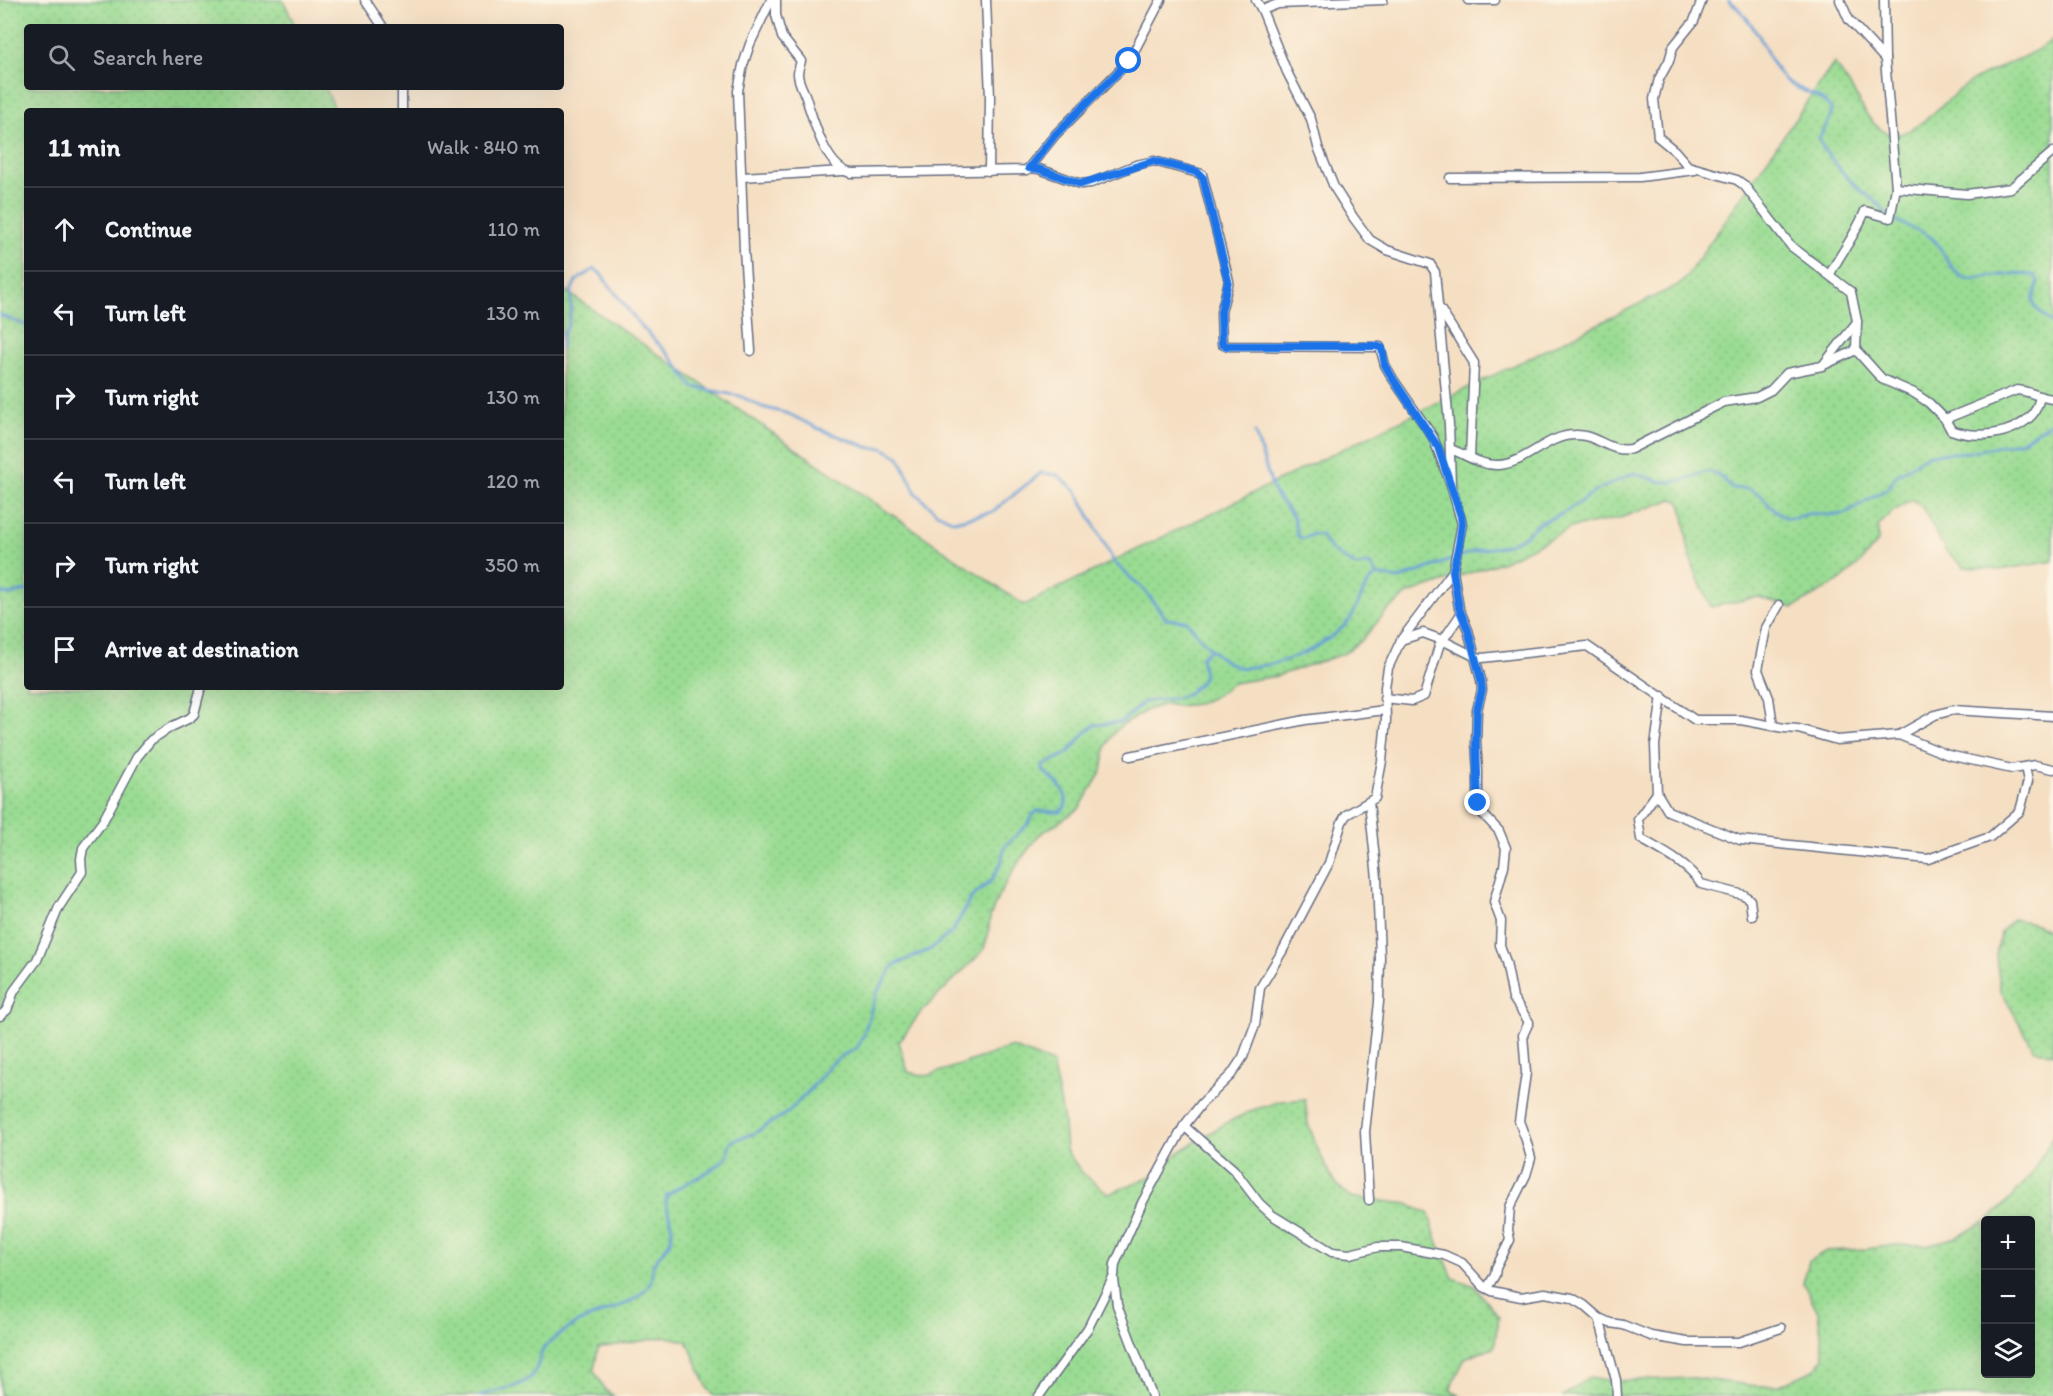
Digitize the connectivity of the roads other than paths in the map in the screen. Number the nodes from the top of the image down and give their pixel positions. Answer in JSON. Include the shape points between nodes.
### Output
{"nodes":[{"id":1,"x":365,"y":0,"type":"edge"},
{"id":2,"x":771,"y":0,"type":"edge"},
{"id":3,"x":776,"y":0,"type":"edge"},
{"id":4,"x":986,"y":0,"type":"edge"},
{"id":5,"x":1161,"y":0,"type":"edge"},
{"id":6,"x":1256,"y":0,"type":"edge"},
{"id":7,"x":1383,"y":0,"type":"edge"},
{"id":8,"x":1468,"y":0,"type":"edge"},
{"id":9,"x":1495,"y":0,"type":"edge"},
{"id":10,"x":1702,"y":0,"type":"edge"},
{"id":11,"x":1840,"y":0,"type":"edge"},
{"id":12,"x":1884,"y":0,"type":"edge"},
{"id":13,"x":1262,"y":10,"type":"junction"},
{"id":14,"x":381,"y":24,"type":"edge"},
{"id":15,"x":1885,"y":59,"type":"junction"},
{"id":16,"x":402,"y":90,"type":"edge"},
{"id":17,"x":402,"y":108,"type":"edge"},
{"id":18,"x":2053,"y":152,"type":"edge"},
{"id":19,"x":1029,"y":168,"type":"junction"},
{"id":20,"x":1699,"y":170,"type":"junction"},
{"id":21,"x":843,"y":171,"type":"junction"},
{"id":22,"x":989,"y":171,"type":"junction"},
{"id":23,"x":742,"y":177,"type":"junction"},
{"id":24,"x":1450,"y":178,"type":"dead end"},
{"id":25,"x":1896,"y":188,"type":"junction"},
{"id":26,"x":1830,"y":274,"type":"junction"},
{"id":27,"x":1439,"y":307,"type":"junction"},
{"id":28,"x":1857,"y":321,"type":"junction"},
{"id":29,"x":1856,"y":350,"type":"junction"},
{"id":30,"x":751,"y":351,"type":"dead end"},
{"id":31,"x":1822,"y":366,"type":"junction"},
{"id":32,"x":2040,"y":398,"type":"junction"},
{"id":33,"x":2053,"y":399,"type":"edge"},
{"id":34,"x":1945,"y":419,"type":"junction"},
{"id":35,"x":1450,"y":449,"type":"junction"},
{"id":36,"x":1470,"y":457,"type":"junction"},
{"id":37,"x":1451,"y":484,"type":"junction"},
{"id":38,"x":1453,"y":571,"type":"junction"},
{"id":39,"x":1779,"y":605,"type":"dead end"},
{"id":40,"x":1461,"y":614,"type":"junction"},
{"id":41,"x":1401,"y":640,"type":"junction"},
{"id":42,"x":1442,"y":640,"type":"junction"},
{"id":43,"x":1476,"y":657,"type":"junction"},
{"id":44,"x":200,"y":690,"type":"edge"},
{"id":45,"x":1662,"y":696,"type":"junction"},
{"id":46,"x":1384,"y":698,"type":"junction"},
{"id":47,"x":1385,"y":710,"type":"junction"},
{"id":48,"x":2053,"y":716,"type":"edge"},
{"id":49,"x":1773,"y":725,"type":"junction"},
{"id":50,"x":1899,"y":735,"type":"junction"},
{"id":51,"x":1130,"y":756,"type":"dead end"},
{"id":52,"x":2025,"y":767,"type":"junction"},
{"id":53,"x":2053,"y":769,"type":"edge"},
{"id":54,"x":1657,"y":793,"type":"junction"},
{"id":55,"x":1370,"y":802,"type":"junction"},
{"id":56,"x":1752,"y":916,"type":"dead end"},
{"id":57,"x":0,"y":1016,"type":"edge"},
{"id":58,"x":1184,"y":1126,"type":"junction"},
{"id":59,"x":1370,"y":1200,"type":"dead end"},
{"id":60,"x":1114,"y":1276,"type":"junction"},
{"id":61,"x":1487,"y":1288,"type":"junction"},
{"id":62,"x":1599,"y":1318,"type":"junction"},
{"id":63,"x":1780,"y":1328,"type":"dead end"},
{"id":64,"x":1039,"y":1396,"type":"edge"},
{"id":65,"x":1152,"y":1396,"type":"edge"},
{"id":66,"x":1617,"y":1396,"type":"edge"}],
"edges":[{"from":1,"to":14,"type":"street"},
{"from":2,"to":23,"type":"street","via":[[750,44],[738,91]]},
{"from":3,"to":21,"type":"street","via":[[782,38],[801,61],[798,75],[812,121]]},
{"from":4,"to":22,"type":"street"},
{"from":5,"to":19,"type":"street","via":[[1129,61],[1055,135]]},
{"from":6,"to":13,"type":"street"},
{"from":7,"to":13,"type":"street","via":[[1278,4]]},
{"from":8,"to":9,"type":"street"},
{"from":10,"to":20,"type":"street","via":[[1694,21],[1673,47],[1654,99],[1658,137],[1688,166]]},
{"from":11,"to":15,"type":"street","via":[[1849,20]]},
{"from":12,"to":15,"type":"street"},
{"from":13,"to":27,"type":"street","via":[[1311,119],[1334,187],[1370,240],[1430,264]]},
{"from":15,"to":25,"type":"street"},
{"from":16,"to":17,"type":"street"},
{"from":18,"to":25,"type":"street","via":[[2011,188],[1967,194]]},
{"from":19,"to":22,"type":"street"},
{"from":19,"to":37,"type":"street","via":[[1081,184],[1154,161],[1202,174],[1228,281],[1221,312],[1222,344],[1380,347],[1393,379],[1432,437]]},
{"from":20,"to":24,"type":"street","via":[[1640,177]]},
{"from":20,"to":26,"type":"street","via":[[1744,185],[1791,246]]},
{"from":21,"to":22,"type":"street"},
{"from":21,"to":23,"type":"street"},
{"from":23,"to":30,"type":"street"},
{"from":25,"to":26,"type":"street","via":[[1890,218],[1865,211],[1858,230]]},
{"from":26,"to":28,"type":"street","via":[[1851,292]]},
{"from":27,"to":35,"type":"street"},
{"from":27,"to":36,"type":"street","via":[[1474,363]]},
{"from":28,"to":29,"type":"street"},
{"from":28,"to":31,"type":"street"},
{"from":29,"to":31,"type":"street"},
{"from":29,"to":34,"type":"street","via":[[1881,379],[1914,393]]},
{"from":31,"to":36,"type":"street","via":[[1787,373],[1758,397],[1724,402],[1631,449],[1620,451],[1590,437],[1573,435],[1552,440],[1508,464]]},
{"from":32,"to":33,"type":"street"},
{"from":32,"to":34,"type":"street","via":[[2017,390]]},
{"from":32,"to":34,"type":"street","via":[[2032,414],[2002,432],[1966,436],[1951,430]]},
{"from":35,"to":36,"type":"street"},
{"from":35,"to":37,"type":"street"},
{"from":37,"to":38,"type":"street","via":[[1462,524]]},
{"from":38,"to":40,"type":"street"},
{"from":38,"to":41,"type":"street"},
{"from":39,"to":49,"type":"street","via":[[1766,628],[1758,670],[1769,698]]},
{"from":40,"to":42,"type":"street"},
{"from":40,"to":43,"type":"street"},
{"from":41,"to":42,"type":"street","via":[[1423,633]]},
{"from":41,"to":46,"type":"street","via":[[1388,668]]},
{"from":42,"to":43,"type":"street"},
{"from":42,"to":46,"type":"street","via":[[1424,696],[1412,701]]},
{"from":43,"to":45,"type":"street","via":[[1587,646]]},
{"from":43,"to":61,"type":"street","via":[[1482,690],[1476,721],[1478,803],[1480,811],[1499,831],[1506,848],[1494,902],[1501,921],[1500,945],[1513,998],[1529,1022],[1523,1035],[1526,1073],[1519,1121],[1531,1158],[1509,1207],[1510,1240]]},
{"from":44,"to":57,"type":"street","via":[[194,714],[151,740],[137,757],[103,821],[83,848],[82,872],[59,907],[37,960]]},
{"from":45,"to":49,"type":"street","via":[[1695,720]]},
{"from":45,"to":54,"type":"street","via":[[1655,745]]},
{"from":46,"to":47,"type":"street"},
{"from":47,"to":51,"type":"street","via":[[1305,720]]},
{"from":47,"to":55,"type":"street","via":[[1378,787]]},
{"from":48,"to":50,"type":"street","via":[[1953,710],[1935,715]]},
{"from":49,"to":50,"type":"street","via":[[1838,740]]},
{"from":50,"to":52,"type":"street","via":[[1948,755],[2012,769]]},
{"from":52,"to":53,"type":"street"},
{"from":52,"to":54,"type":"street","via":[[2028,781],[2020,811],[1990,837],[1928,859],[1740,840],[1668,811]]},
{"from":54,"to":56,"type":"street","via":[[1638,819],[1641,839],[1695,874],[1701,884],[1744,895],[1750,900]]},
{"from":55,"to":58,"type":"street","via":[[1346,815],[1342,822],[1329,863],[1260,988],[1255,1025],[1239,1063]]},
{"from":55,"to":59,"type":"street","via":[[1380,957],[1365,1132]]},
{"from":58,"to":60,"type":"street","via":[[1131,1226]]},
{"from":58,"to":61,"type":"street","via":[[1234,1170],[1272,1215],[1327,1249],[1350,1254],[1378,1247],[1401,1247],[1443,1255],[1462,1263]]},
{"from":60,"to":64,"type":"street","via":[[1088,1328]]},
{"from":60,"to":65,"type":"street","via":[[1117,1305]]},
{"from":61,"to":62,"type":"street","via":[[1521,1296],[1545,1293],[1572,1299]]},
{"from":62,"to":63,"type":"street","via":[[1651,1336],[1687,1342],[1738,1342]]},
{"from":62,"to":66,"type":"street"}]}
